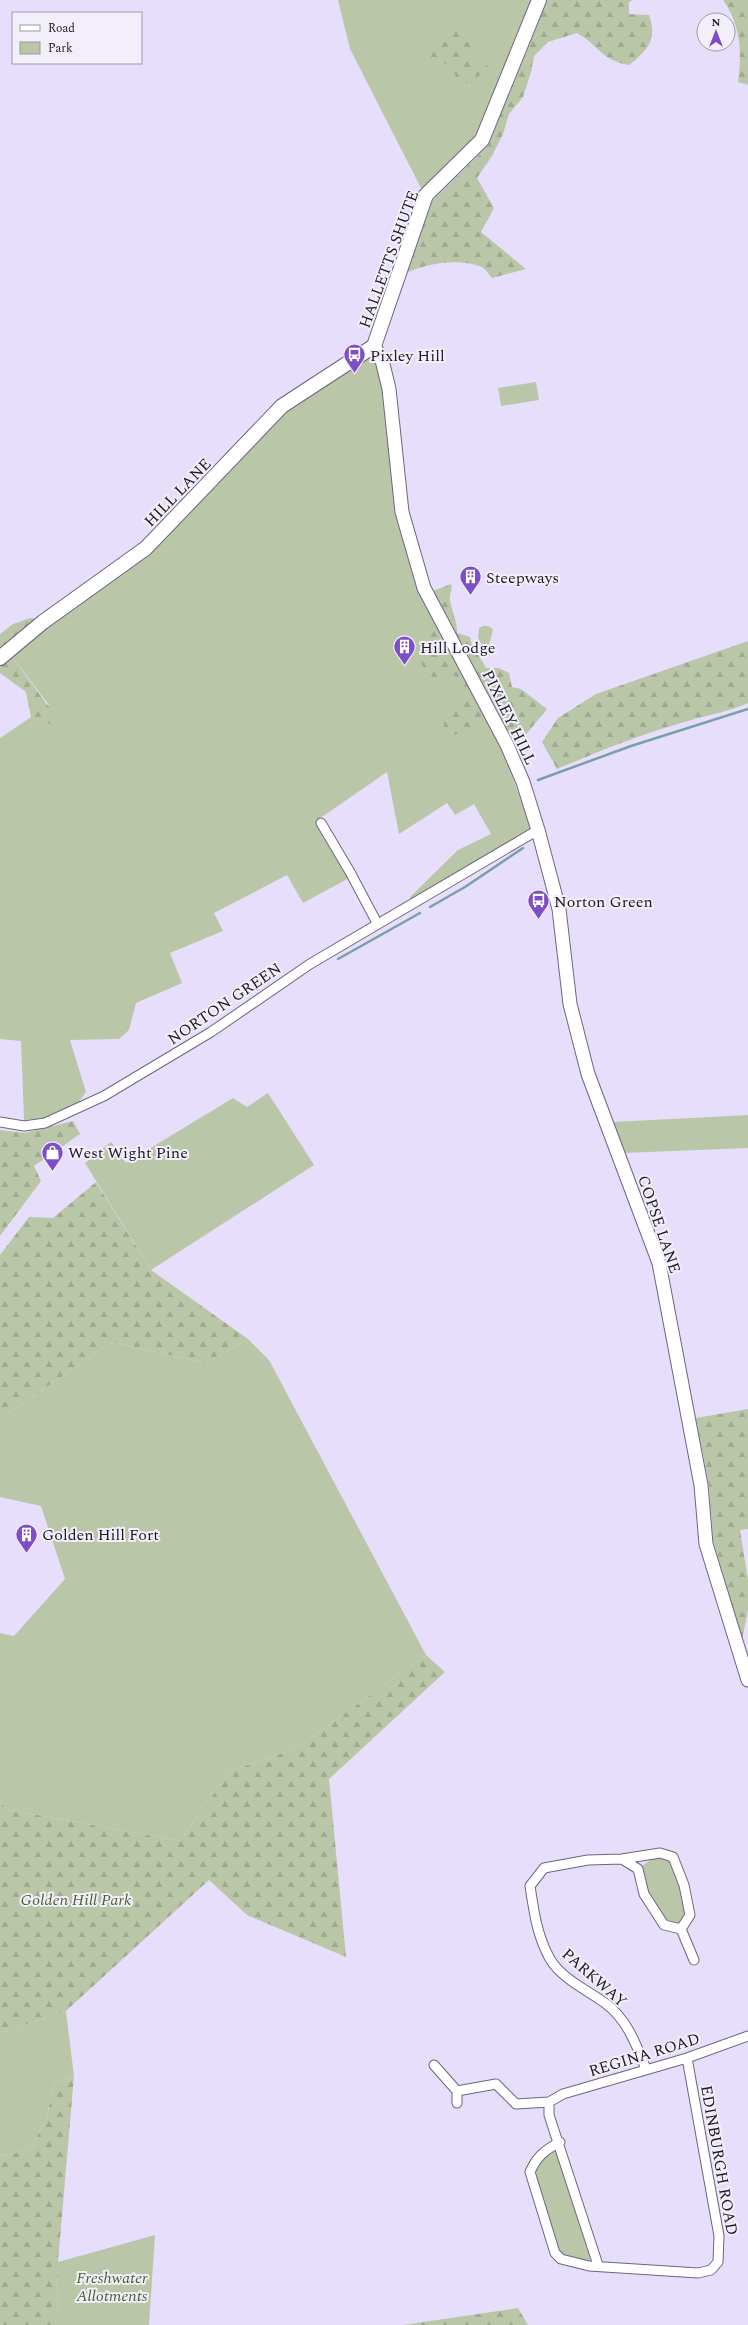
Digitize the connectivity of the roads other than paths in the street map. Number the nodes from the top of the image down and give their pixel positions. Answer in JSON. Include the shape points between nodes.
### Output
{"nodes":[{"id":1,"x":539,"y":0,"type":"edge"},
{"id":2,"x":374,"y":346,"type":"junction"},
{"id":3,"x":0,"y":658,"type":"edge"},
{"id":4,"x":321,"y":823,"type":"dead end"},
{"id":5,"x":538,"y":830,"type":"junction"},
{"id":6,"x":377,"y":924,"type":"junction"},
{"id":7,"x":0,"y":1122,"type":"edge"},
{"id":8,"x":748,"y":1680,"type":"edge"},
{"id":9,"x":622,"y":1859,"type":"junction"},
{"id":10,"x":681,"y":1929,"type":"junction"},
{"id":11,"x":694,"y":1960,"type":"dead end"},
{"id":12,"x":748,"y":2036,"type":"edge"},
{"id":13,"x":687,"y":2058,"type":"junction"},
{"id":14,"x":434,"y":2065,"type":"dead end"},
{"id":15,"x":646,"y":2069,"type":"junction"},
{"id":16,"x":457,"y":2091,"type":"junction"},
{"id":17,"x":549,"y":2102,"type":"junction"},
{"id":18,"x":457,"y":2103,"type":"dead end"},
{"id":19,"x":560,"y":2142,"type":"junction"},
{"id":20,"x":598,"y":2266,"type":"junction"}],
"edges":[{"from":1,"to":2,"type":"main road","name":"HALLETTS SHUTE","via":[[482,140],[426,195]]},
{"from":2,"to":3,"type":"main road","name":"HILL LANE","via":[[282,406],[146,548],[43,622]]},
{"from":2,"to":5,"type":"street","name":"PIXLEY HILL","via":[[382,360],[389,389],[402,512],[424,588],[507,745],[523,782]]},
{"from":4,"to":6,"type":"street"},
{"from":5,"to":6,"type":"street","name":"NORTON GREEN"},
{"from":5,"to":8,"type":"street","name":"COPSE LANE","via":[[559,909],[570,1004],[588,1074],[659,1263],[701,1485],[706,1544]]},
{"from":6,"to":7,"type":"street","name":"NORTON GREEN","via":[[310,964],[211,1032],[104,1096],[45,1123],[24,1126]]},
{"from":9,"to":10,"type":"street","via":[[638,1870],[644,1894],[664,1925]]},
{"from":9,"to":10,"type":"street","name":"PARKWAY","via":[[660,1853],[674,1857],[684,1885],[690,1915]]},
{"from":9,"to":15,"type":"street","name":"PARKWAY","via":[[588,1860],[544,1868],[530,1886],[537,1931],[551,1960],[578,1986],[606,2003],[628,2027]]},
{"from":10,"to":11,"type":"street"},
{"from":12,"to":13,"type":"street","name":"REGINA ROAD"},
{"from":13,"to":15,"type":"street","name":"REGINA ROAD"},
{"from":13,"to":20,"type":"street","name":"EDINBURGH ROAD","via":[[719,2236],[718,2262],[711,2270],[698,2274]]},
{"from":14,"to":16,"type":"street"},
{"from":15,"to":17,"type":"street","name":"REGINA ROAD","via":[[563,2094]]},
{"from":16,"to":17,"type":"street","via":[[496,2084],[516,2104]]},
{"from":16,"to":18,"type":"street"},
{"from":17,"to":19,"type":"street","via":[[549,2115]]},
{"from":19,"to":20,"type":"street"},
{"from":19,"to":20,"type":"street","name":"EDINBURGH ROAD","via":[[544,2150],[530,2172],[554,2252],[561,2259]]}]}
